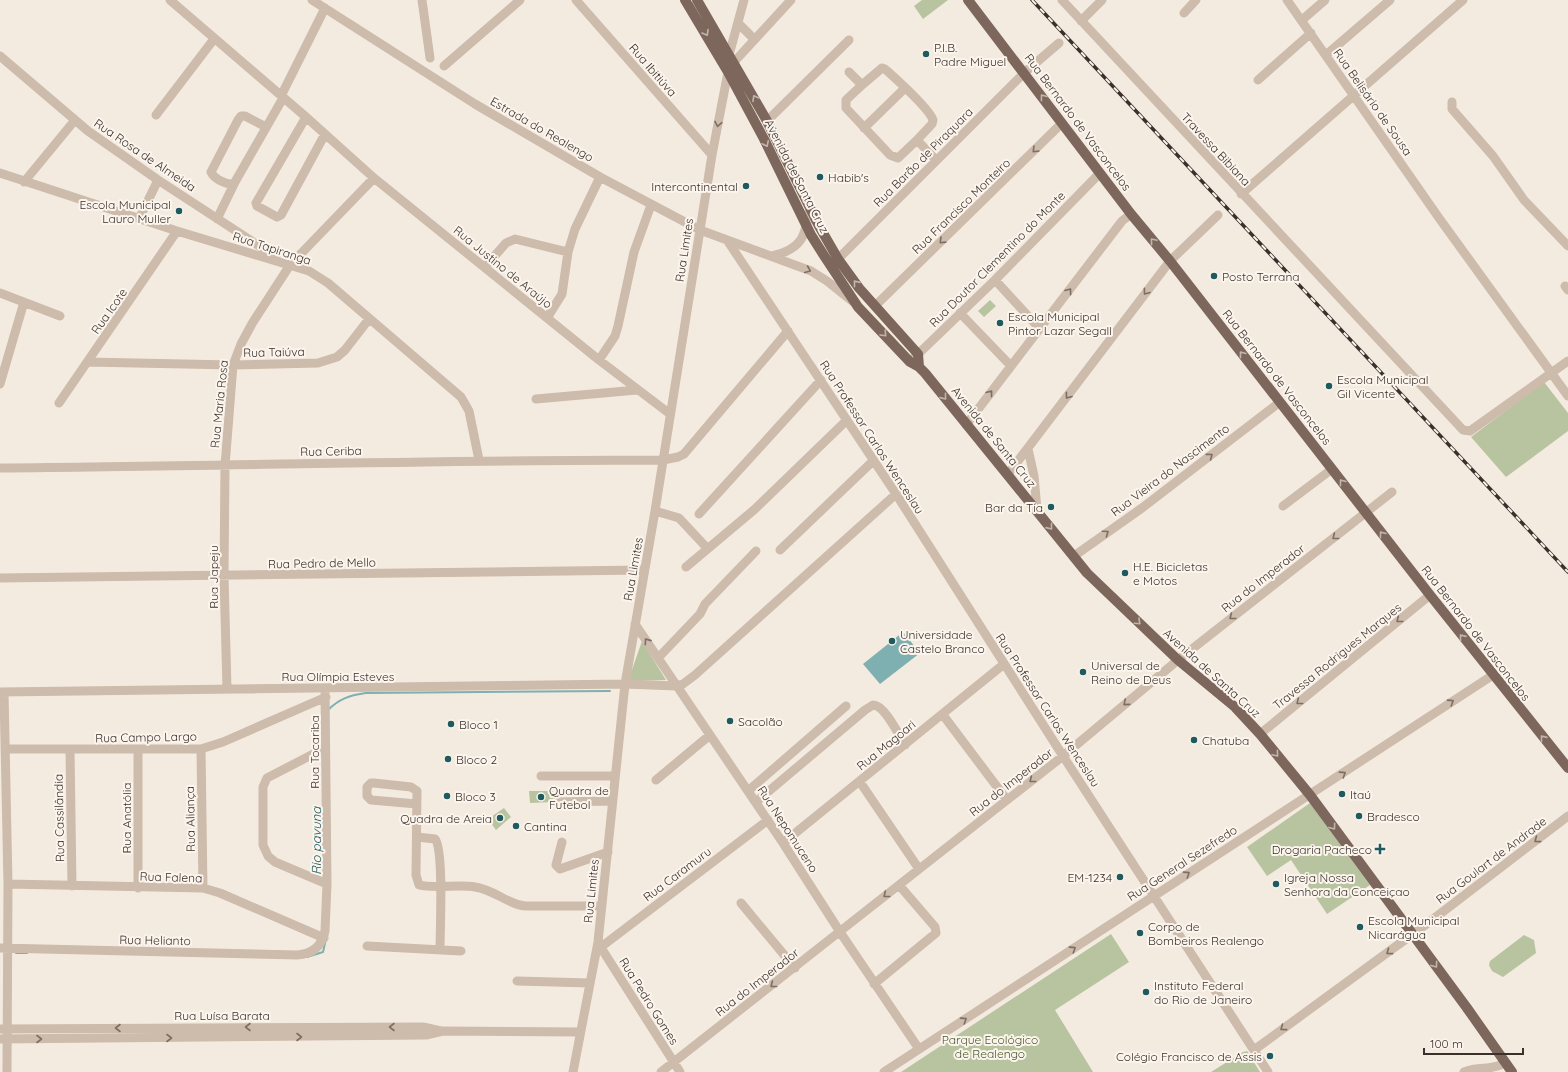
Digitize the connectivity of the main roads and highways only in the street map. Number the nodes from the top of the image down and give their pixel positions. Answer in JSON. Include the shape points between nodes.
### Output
{"nodes":[{"id":1,"x":686,"y":0,"type":"edge"},
{"id":2,"x":698,"y":0,"type":"edge"},
{"id":3,"x":968,"y":0,"type":"edge"},
{"id":4,"x":919,"y":367,"type":"junction"},
{"id":5,"x":1568,"y":768,"type":"edge"},
{"id":6,"x":1512,"y":1072,"type":"edge"}],
"edges":[{"from":1,"to":4,"type":"main road","name":"Avenida de Santa Cruz","one_way":true,"via":[[728,72],[807,226],[841,283],[858,307],[910,362]]},
{"from":4,"to":2,"type":"main road","name":"Avenida de Santa Cruz","one_way":true,"via":[[918,354],[859,288],[838,259],[767,121]]},
{"from":5,"to":3,"type":"main road","name":"Rua Bernardo de Vasconcelos","one_way":true,"via":[[1131,214]]},
{"from":4,"to":6,"type":"main road","name":"Avenida de Santa Cruz","one_way":true,"via":[[1087,573],[1178,660],[1235,707],[1260,734],[1310,795]]}]}
